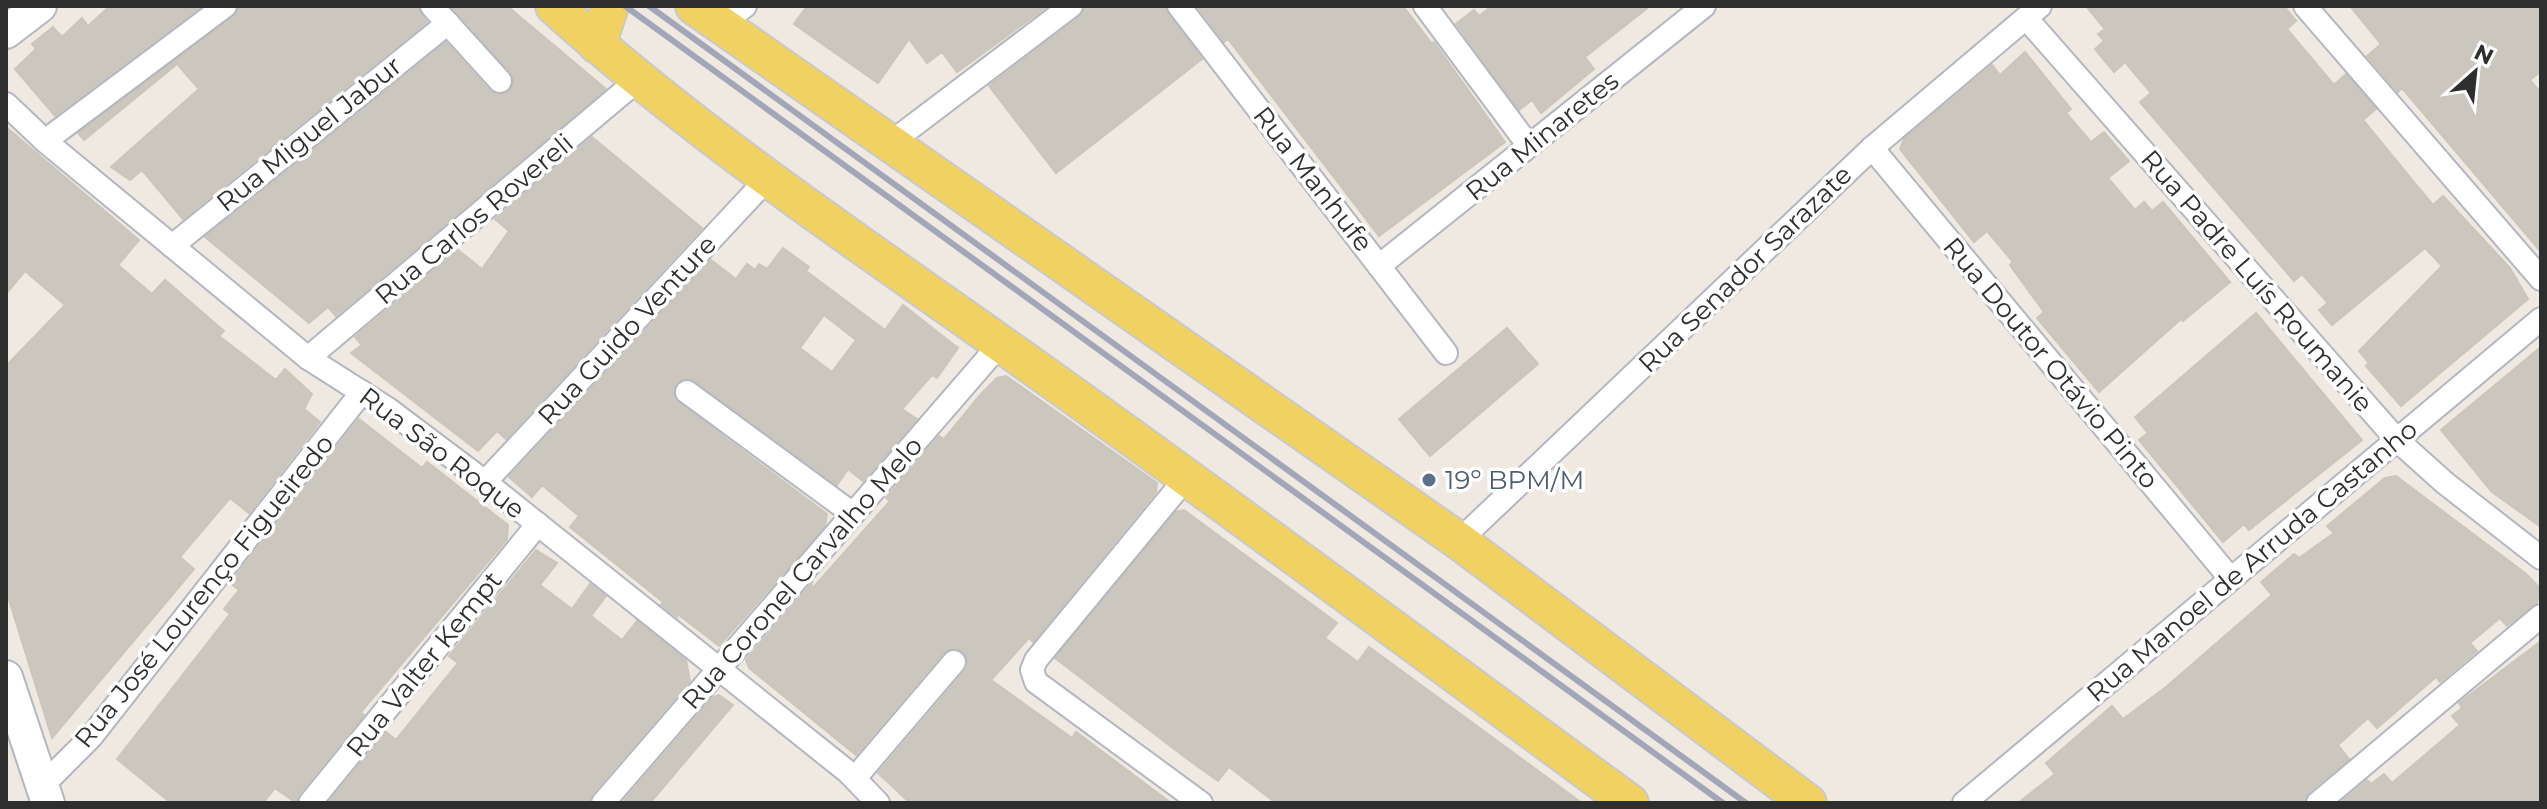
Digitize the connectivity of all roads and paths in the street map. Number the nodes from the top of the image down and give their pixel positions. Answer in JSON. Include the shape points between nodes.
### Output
{"nodes":[{"id":1,"x":40,"y":6,"type":"edge"},
{"id":2,"x":225,"y":6,"type":"edge"},
{"id":3,"x":432,"y":6,"type":"edge"},
{"id":4,"x":554,"y":6,"type":"edge"},
{"id":5,"x":610,"y":6,"type":"edge"},
{"id":6,"x":1071,"y":6,"type":"edge"},
{"id":7,"x":1179,"y":6,"type":"edge"},
{"id":8,"x":1425,"y":6,"type":"edge"},
{"id":9,"x":1704,"y":6,"type":"edge"},
{"id":10,"x":2305,"y":6,"type":"edge"},
{"id":11,"x":720,"y":12,"type":"edge"},
{"id":12,"x":2033,"y":12,"type":"edge"},
{"id":13,"x":1675,"y":15,"type":"edge"},
{"id":14,"x":448,"y":23,"type":"junction"},
{"id":15,"x":6,"y":32,"type":"edge"},
{"id":16,"x":597,"y":45,"type":"junction"},
{"id":17,"x":639,"y":79,"type":"junction"},
{"id":18,"x":500,"y":81,"type":"dead end"},
{"id":19,"x":6,"y":104,"type":"edge"},
{"id":20,"x":45,"y":141,"type":"junction"},
{"id":21,"x":889,"y":144,"type":"junction"},
{"id":22,"x":1529,"y":146,"type":"junction"},
{"id":23,"x":1872,"y":148,"type":"junction"},
{"id":24,"x":769,"y":177,"type":"junction"},
{"id":25,"x":172,"y":246,"type":"junction"},
{"id":26,"x":1379,"y":266,"type":"junction"},
{"id":27,"x":2541,"y":279,"type":"edge"},
{"id":28,"x":2541,"y":319,"type":"edge"},
{"id":29,"x":1001,"y":343,"type":"junction"},
{"id":30,"x":1446,"y":353,"type":"dead end"},
{"id":31,"x":308,"y":358,"type":"junction"},
{"id":32,"x":362,"y":392,"type":"junction"},
{"id":33,"x":687,"y":392,"type":"dead end"},
{"id":34,"x":2397,"y":440,"type":"junction"},
{"id":35,"x":1187,"y":477,"type":"junction"},
{"id":36,"x":485,"y":482,"type":"junction"},
{"id":37,"x":853,"y":514,"type":"junction"},
{"id":38,"x":538,"y":524,"type":"junction"},
{"id":39,"x":1459,"y":541,"type":"junction"},
{"id":40,"x":2541,"y":558,"type":"edge"},
{"id":41,"x":2230,"y":578,"type":"junction"},
{"id":42,"x":2541,"y":616,"type":"edge"},
{"id":43,"x":954,"y":662,"type":"dead end"},
{"id":44,"x":719,"y":668,"type":"junction"},
{"id":45,"x":6,"y":677,"type":"edge"},
{"id":46,"x":855,"y":778,"type":"junction"},
{"id":47,"x":45,"y":794,"type":"edge"},
{"id":48,"x":310,"y":803,"type":"edge"},
{"id":49,"x":603,"y":803,"type":"edge"},
{"id":50,"x":878,"y":803,"type":"edge"},
{"id":51,"x":1201,"y":803,"type":"edge"},
{"id":52,"x":1630,"y":803,"type":"edge"},
{"id":53,"x":1808,"y":803,"type":"edge"},
{"id":54,"x":1964,"y":803,"type":"edge"},
{"id":55,"x":2318,"y":803,"type":"edge"}],
"edges":[{"from":1,"to":15,"type":"main road"},
{"from":2,"to":20,"type":"street"},
{"from":3,"to":14,"type":"street"},
{"from":4,"to":16,"type":"main road"},
{"from":5,"to":16,"type":"main road"},
{"from":6,"to":21,"type":"street"},
{"from":7,"to":26,"type":"street","name":"Rua Manhufe"},
{"from":8,"to":22,"type":"street"},
{"from":9,"to":13,"type":"street","name":"Rua Minaretes"},
{"from":10,"to":27,"type":"street"},
{"from":11,"to":21,"type":"main road"},
{"from":12,"to":23,"type":"street","name":"Rua Senador Sarazate"},
{"from":12,"to":34,"type":"street","name":"Rua Padre Luís Roumanie"},
{"from":13,"to":22,"type":"street","name":"Rua Minaretes"},
{"from":14,"to":18,"type":"street"},
{"from":14,"to":25,"type":"street","name":"Rua Miguel Jabur"},
{"from":16,"to":17,"type":"main road"},
{"from":17,"to":24,"type":"main road"},
{"from":17,"to":31,"type":"street","name":"Rua Carlos Rovereli"},
{"from":19,"to":20,"type":"street","name":"Rua São Roque"},
{"from":20,"to":25,"type":"street","name":"Rua São Roque"},
{"from":21,"to":39,"type":"main road"},
{"from":22,"to":26,"type":"street","name":"Rua Minaretes"},
{"from":23,"to":39,"type":"street","name":"Rua Senador Sarazate"},
{"from":23,"to":41,"type":"street","name":"Rua Doutor Otávio Pinto"},
{"from":24,"to":29,"type":"main road"},
{"from":24,"to":36,"type":"street","name":"Rua Guido Venture"},
{"from":25,"to":31,"type":"street","name":"Rua São Roque"},
{"from":26,"to":30,"type":"street","name":"Rua Manhufe"},
{"from":28,"to":34,"type":"street","name":"Rua Manoel de Arruda Castanho"},
{"from":29,"to":35,"type":"main road"},
{"from":29,"to":37,"type":"street","name":"Rua Coronel Carvalho Melo"},
{"from":31,"to":32,"type":"street","name":"Rua São Roque"},
{"from":32,"to":36,"type":"street","name":"Rua São Roque"},
{"from":32,"to":47,"type":"street","name":"Rua José Lourenço Figueiredo"},
{"from":33,"to":37,"type":"street"},
{"from":34,"to":40,"type":"street","name":"Rua Padre Luís Roumanie"},
{"from":34,"to":41,"type":"street","name":"Rua Manoel de Arruda Castanho"},
{"from":35,"to":51,"type":"street","via":[[1032,670],[1036,682]]},
{"from":35,"to":52,"type":"main road"},
{"from":36,"to":38,"type":"street","name":"Rua São Roque"},
{"from":37,"to":44,"type":"street","name":"Rua Coronel Carvalho Melo"},
{"from":38,"to":44,"type":"street","name":"Rua São Roque"},
{"from":38,"to":48,"type":"street","name":"Rua Valter Kempt"},
{"from":39,"to":53,"type":"main road"},
{"from":41,"to":54,"type":"street","name":"Rua Manoel de Arruda Castanho"},
{"from":42,"to":55,"type":"street"},
{"from":43,"to":46,"type":"street"},
{"from":44,"to":46,"type":"street","name":"Rua São Roque"},
{"from":44,"to":49,"type":"street","name":"Rua Coronel Carvalho Melo"},
{"from":45,"to":47,"type":"main road"},
{"from":46,"to":50,"type":"street","name":"Rua São Roque"}]}
